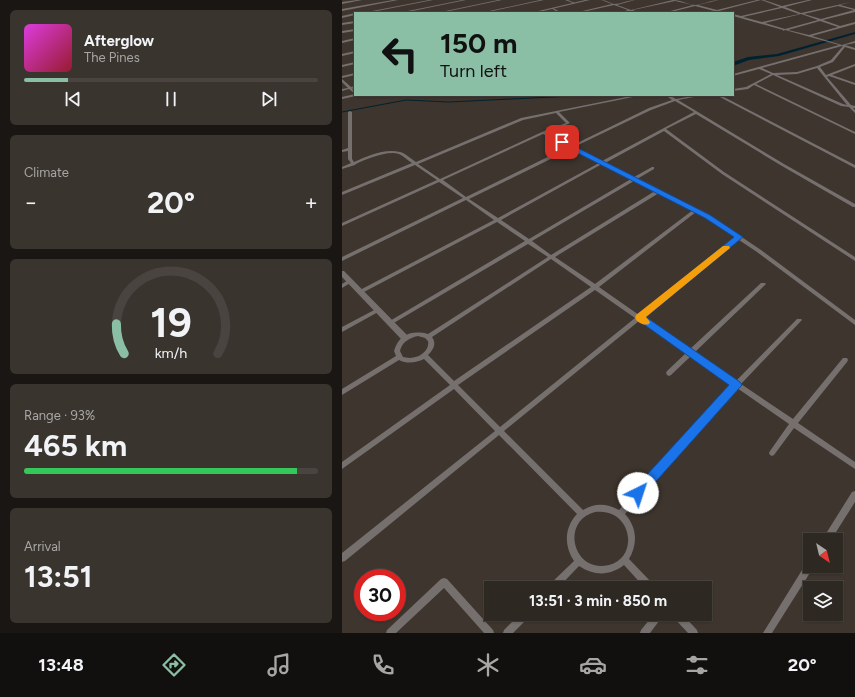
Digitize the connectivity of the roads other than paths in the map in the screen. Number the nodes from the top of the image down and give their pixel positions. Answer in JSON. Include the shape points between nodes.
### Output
{"nodes":[{"id":1,"x":361,"y":0,"type":"edge"},
{"id":2,"x":398,"y":0,"type":"edge"},
{"id":3,"x":432,"y":0,"type":"edge"},
{"id":4,"x":464,"y":0,"type":"edge"},
{"id":5,"x":501,"y":0,"type":"edge"},
{"id":6,"x":543,"y":0,"type":"edge"},
{"id":7,"x":566,"y":0,"type":"edge"},
{"id":8,"x":589,"y":0,"type":"edge"},
{"id":9,"x":602,"y":0,"type":"edge"},
{"id":10,"x":634,"y":0,"type":"edge"},
{"id":11,"x":676,"y":0,"type":"edge"},
{"id":12,"x":718,"y":0,"type":"edge"},
{"id":13,"x":761,"y":0,"type":"edge"},
{"id":14,"x":811,"y":0,"type":"edge"},
{"id":15,"x":839,"y":0,"type":"edge"},
{"id":16,"x":390,"y":1,"type":"edge"},
{"id":17,"x":850,"y":2,"type":"junction"},
{"id":18,"x":855,"y":2,"type":"edge"},
{"id":19,"x":574,"y":3,"type":"junction"},
{"id":20,"x":342,"y":4,"type":"edge"},
{"id":21,"x":614,"y":4,"type":"junction"},
{"id":22,"x":837,"y":4,"type":"junction"},
{"id":23,"x":474,"y":5,"type":"junction"},
{"id":24,"x":399,"y":6,"type":"junction"},
{"id":25,"x":696,"y":6,"type":"junction"},
{"id":26,"x":781,"y":7,"type":"junction"},
{"id":27,"x":552,"y":8,"type":"junction"},
{"id":28,"x":342,"y":10,"type":"edge"},
{"id":29,"x":631,"y":10,"type":"junction"},
{"id":30,"x":717,"y":11,"type":"junction"},
{"id":31,"x":855,"y":11,"type":"edge"},
{"id":32,"x":368,"y":12,"type":"edge"},
{"id":33,"x":408,"y":12,"type":"edge"},
{"id":34,"x":442,"y":12,"type":"edge"},
{"id":35,"x":487,"y":12,"type":"edge"},
{"id":36,"x":535,"y":12,"type":"edge"},
{"id":37,"x":560,"y":12,"type":"edge"},
{"id":38,"x":579,"y":12,"type":"edge"},
{"id":39,"x":623,"y":12,"type":"edge"},
{"id":40,"x":636,"y":12,"type":"edge"},
{"id":41,"x":669,"y":12,"type":"edge"},
{"id":42,"x":713,"y":12,"type":"edge"},
{"id":43,"x":720,"y":12,"type":"edge"},
{"id":44,"x":354,"y":14,"type":"edge"},
{"id":45,"x":799,"y":14,"type":"junction"},
{"id":46,"x":734,"y":15,"type":"edge"},
{"id":47,"x":342,"y":17,"type":"edge"},
{"id":48,"x":740,"y":17,"type":"junction"},
{"id":49,"x":734,"y":19,"type":"edge"},
{"id":50,"x":818,"y":20,"type":"junction"},
{"id":51,"x":354,"y":22,"type":"edge"},
{"id":52,"x":761,"y":23,"type":"junction"},
{"id":53,"x":855,"y":23,"type":"edge"},
{"id":54,"x":342,"y":24,"type":"edge"},
{"id":55,"x":840,"y":28,"type":"junction"},
{"id":56,"x":354,"y":30,"type":"edge"},
{"id":57,"x":784,"y":30,"type":"junction"},
{"id":58,"x":342,"y":32,"type":"edge"},
{"id":59,"x":809,"y":36,"type":"junction"},
{"id":60,"x":354,"y":39,"type":"edge"},
{"id":61,"x":342,"y":42,"type":"edge"},
{"id":62,"x":855,"y":42,"type":"edge"},
{"id":63,"x":839,"y":45,"type":"junction"},
{"id":64,"x":844,"y":47,"type":"junction"},
{"id":65,"x":855,"y":49,"type":"edge"},
{"id":66,"x":354,"y":52,"type":"edge"},
{"id":67,"x":342,"y":55,"type":"edge"},
{"id":68,"x":354,"y":63,"type":"edge"},
{"id":69,"x":855,"y":65,"type":"edge"},
{"id":70,"x":342,"y":66,"type":"edge"},
{"id":71,"x":818,"y":67,"type":"junction"},
{"id":72,"x":759,"y":68,"type":"junction"},
{"id":73,"x":354,"y":74,"type":"edge"},
{"id":74,"x":774,"y":74,"type":"junction"},
{"id":75,"x":734,"y":75,"type":"edge"},
{"id":76,"x":828,"y":76,"type":"junction"},
{"id":77,"x":342,"y":78,"type":"edge"},
{"id":78,"x":754,"y":84,"type":"junction"},
{"id":79,"x":855,"y":84,"type":"edge"},
{"id":80,"x":354,"y":87,"type":"edge"},
{"id":81,"x":350,"y":88,"type":"junction"},
{"id":82,"x":342,"y":90,"type":"edge"},
{"id":83,"x":734,"y":90,"type":"edge"},
{"id":84,"x":354,"y":93,"type":"edge"},
{"id":85,"x":354,"y":94,"type":"edge"},
{"id":86,"x":636,"y":96,"type":"edge"},
{"id":87,"x":668,"y":96,"type":"edge"},
{"id":88,"x":697,"y":96,"type":"edge"},
{"id":89,"x":720,"y":96,"type":"edge"},
{"id":90,"x":342,"y":98,"type":"edge"},
{"id":91,"x":674,"y":100,"type":"junction"},
{"id":92,"x":848,"y":104,"type":"junction"},
{"id":93,"x":855,"y":107,"type":"edge"},
{"id":94,"x":350,"y":112,"type":"dead end"},
{"id":95,"x":558,"y":112,"type":"junction"},
{"id":96,"x":855,"y":112,"type":"edge"},
{"id":97,"x":695,"y":113,"type":"junction"},
{"id":98,"x":664,"y":129,"type":"junction"},
{"id":99,"x":350,"y":132,"type":"junction"},
{"id":100,"x":543,"y":133,"type":"junction"},
{"id":101,"x":855,"y":133,"type":"edge"},
{"id":102,"x":342,"y":134,"type":"edge"},
{"id":103,"x":572,"y":147,"type":"junction"},
{"id":104,"x":350,"y":150,"type":"junction"},
{"id":105,"x":342,"y":151,"type":"edge"},
{"id":106,"x":603,"y":162,"type":"junction"},
{"id":107,"x":354,"y":164,"type":"junction"},
{"id":108,"x":415,"y":164,"type":"junction"},
{"id":109,"x":855,"y":167,"type":"edge"},
{"id":110,"x":342,"y":168,"type":"edge"},
{"id":111,"x":653,"y":168,"type":"dead end"},
{"id":112,"x":637,"y":179,"type":"junction"},
{"id":113,"x":440,"y":180,"type":"junction"},
{"id":114,"x":659,"y":191,"type":"junction"},
{"id":115,"x":342,"y":194,"type":"edge"},
{"id":116,"x":466,"y":198,"type":"junction"},
{"id":117,"x":855,"y":206,"type":"edge"},
{"id":118,"x":696,"y":210,"type":"junction"},
{"id":119,"x":498,"y":220,"type":"junction"},
{"id":120,"x":342,"y":225,"type":"edge"},
{"id":121,"x":739,"y":237,"type":"junction"},
{"id":122,"x":530,"y":242,"type":"junction"},
{"id":123,"x":551,"y":257,"type":"junction"},
{"id":124,"x":342,"y":259,"type":"edge"},
{"id":125,"x":855,"y":259,"type":"edge"},
{"id":126,"x":342,"y":273,"type":"edge"},
{"id":127,"x":350,"y":282,"type":"junction"},
{"id":128,"x":763,"y":284,"type":"dead end"},
{"id":129,"x":342,"y":286,"type":"edge"},
{"id":130,"x":595,"y":287,"type":"junction"},
{"id":131,"x":360,"y":292,"type":"junction"},
{"id":132,"x":378,"y":310,"type":"junction"},
{"id":133,"x":639,"y":318,"type":"junction"},
{"id":134,"x":798,"y":320,"type":"dead end"},
{"id":135,"x":390,"y":323,"type":"junction"},
{"id":136,"x":855,"y":323,"type":"edge"},
{"id":137,"x":342,"y":330,"type":"edge"},
{"id":138,"x":428,"y":337,"type":"junction"},
{"id":139,"x":405,"y":338,"type":"junction"},
{"id":140,"x":691,"y":354,"type":"junction"},
{"id":141,"x":425,"y":356,"type":"junction"},
{"id":142,"x":399,"y":357,"type":"junction"},
{"id":143,"x":845,"y":360,"type":"dead end"},
{"id":144,"x":669,"y":373,"type":"dead end"},
{"id":145,"x":454,"y":385,"type":"junction"},
{"id":146,"x":736,"y":385,"type":"junction"},
{"id":147,"x":342,"y":392,"type":"edge"},
{"id":148,"x":793,"y":424,"type":"junction"},
{"id":149,"x":500,"y":431,"type":"junction"},
{"id":150,"x":772,"y":453,"type":"dead end"},
{"id":151,"x":342,"y":466,"type":"edge"},
{"id":152,"x":855,"y":466,"type":"edge"},
{"id":153,"x":855,"y":495,"type":"edge"},
{"id":154,"x":582,"y":514,"type":"junction"},
{"id":155,"x":620,"y":514,"type":"junction"},
{"id":156,"x":831,"y":533,"type":"edge"},
{"id":157,"x":342,"y":558,"type":"edge"},
{"id":158,"x":624,"y":560,"type":"junction"},
{"id":159,"x":579,"y":561,"type":"junction"},
{"id":160,"x":805,"y":573,"type":"edge"},
{"id":161,"x":559,"y":581,"type":"edge"},
{"id":162,"x":644,"y":581,"type":"edge"},
{"id":163,"x":519,"y":621,"type":"edge"},
{"id":164,"x":653,"y":621,"type":"edge"},
{"id":165,"x":683,"y":621,"type":"edge"},
{"id":166,"x":390,"y":633,"type":"edge"},
{"id":167,"x":490,"y":633,"type":"edge"},
{"id":168,"x":507,"y":633,"type":"edge"},
{"id":169,"x":644,"y":633,"type":"edge"},
{"id":170,"x":694,"y":633,"type":"edge"},
{"id":171,"x":767,"y":633,"type":"edge"}],
"edges":[{"from":1,"to":20,"type":"street"},
{"from":2,"to":16,"type":"street"},
{"from":3,"to":24,"type":"street"},
{"from":4,"to":23,"type":"street"},
{"from":4,"to":33,"type":"street"},
{"from":5,"to":23,"type":"street"},
{"from":6,"to":35,"type":"street"},
{"from":7,"to":19,"type":"street"},
{"from":8,"to":19,"type":"street"},
{"from":9,"to":21,"type":"street"},
{"from":10,"to":21,"type":"street"},
{"from":11,"to":25,"type":"street"},
{"from":11,"to":29,"type":"street"},
{"from":12,"to":25,"type":"street"},
{"from":13,"to":26,"type":"street"},
{"from":13,"to":30,"type":"street"},
{"from":14,"to":26,"type":"street"},
{"from":15,"to":17,"type":"street"},
{"from":16,"to":24,"type":"street"},
{"from":16,"to":28,"type":"street"},
{"from":17,"to":18,"type":"street"},
{"from":17,"to":22,"type":"street"},
{"from":19,"to":27,"type":"street"},
{"from":21,"to":29,"type":"street"},
{"from":21,"to":38,"type":"street"},
{"from":22,"to":31,"type":"street"},
{"from":22,"to":45,"type":"street"},
{"from":23,"to":34,"type":"street"},
{"from":23,"to":35,"type":"street"},
{"from":24,"to":32,"type":"street"},
{"from":24,"to":33,"type":"street"},
{"from":25,"to":30,"type":"street"},
{"from":25,"to":41,"type":"street"},
{"from":26,"to":45,"type":"street"},
{"from":26,"to":48,"type":"street"},
{"from":27,"to":36,"type":"street"},
{"from":27,"to":37,"type":"street"},
{"from":29,"to":39,"type":"street"},
{"from":29,"to":40,"type":"street"},
{"from":30,"to":42,"type":"street"},
{"from":30,"to":43,"type":"street"},
{"from":31,"to":50,"type":"street"},
{"from":44,"to":47,"type":"street"},
{"from":45,"to":50,"type":"street"},
{"from":45,"to":52,"type":"street"},
{"from":46,"to":48,"type":"street"},
{"from":48,"to":49,"type":"street"},
{"from":48,"to":52,"type":"street"},
{"from":50,"to":55,"type":"street"},
{"from":50,"to":57,"type":"street"},
{"from":51,"to":54,"type":"street"},
{"from":52,"to":57,"type":"street"},
{"from":53,"to":55,"type":"street"},
{"from":55,"to":59,"type":"street"},
{"from":56,"to":58,"type":"street"},
{"from":57,"to":59,"type":"street"},
{"from":59,"to":63,"type":"street"},
{"from":60,"to":61,"type":"street"},
{"from":62,"to":63,"type":"street"},
{"from":63,"to":64,"type":"street"},
{"from":63,"to":72,"type":"street"},
{"from":64,"to":65,"type":"street"},
{"from":64,"to":71,"type":"street","via":[[832,61]]},
{"from":66,"to":67,"type":"street"},
{"from":68,"to":70,"type":"street"},
{"from":69,"to":76,"type":"street"},
{"from":71,"to":74,"type":"street","via":[[797,73]]},
{"from":71,"to":76,"type":"street"},
{"from":72,"to":74,"type":"street"},
{"from":72,"to":75,"type":"street"},
{"from":73,"to":77,"type":"street"},
{"from":74,"to":78,"type":"street"},
{"from":74,"to":92,"type":"street","via":[[842,105]]},
{"from":76,"to":79,"type":"street"},
{"from":76,"to":92,"type":"street"},
{"from":77,"to":81,"type":"street"},
{"from":78,"to":83,"type":"street"},
{"from":78,"to":101,"type":"street"},
{"from":80,"to":81,"type":"street"},
{"from":81,"to":82,"type":"street"},
{"from":81,"to":84,"type":"street"},
{"from":85,"to":90,"type":"street"},
{"from":86,"to":95,"type":"street"},
{"from":87,"to":91,"type":"street"},
{"from":88,"to":91,"type":"street"},
{"from":89,"to":109,"type":"street"},
{"from":91,"to":97,"type":"street"},
{"from":91,"to":103,"type":"street"},
{"from":92,"to":93,"type":"street"},
{"from":92,"to":96,"type":"street"},
{"from":94,"to":99,"type":"street"},
{"from":95,"to":100,"type":"street","via":[[568,123]]},
{"from":95,"to":108,"type":"street","via":[[522,119]]},
{"from":97,"to":98,"type":"street"},
{"from":97,"to":117,"type":"street"},
{"from":98,"to":106,"type":"street"},
{"from":98,"to":125,"type":"street","via":[[723,173]]},
{"from":99,"to":102,"type":"street"},
{"from":99,"to":104,"type":"street"},
{"from":100,"to":103,"type":"street"},
{"from":100,"to":113,"type":"street"},
{"from":103,"to":106,"type":"street"},
{"from":103,"to":116,"type":"street"},
{"from":104,"to":105,"type":"street"},
{"from":104,"to":107,"type":"street","via":[[350,159]]},
{"from":106,"to":112,"type":"street"},
{"from":106,"to":119,"type":"street"},
{"from":107,"to":108,"type":"street","via":[[391,151],[400,153]]},
{"from":107,"to":110,"type":"street"},
{"from":108,"to":113,"type":"street"},
{"from":108,"to":115,"type":"street"},
{"from":111,"to":112,"type":"street"},
{"from":112,"to":114,"type":"street"},
{"from":112,"to":122,"type":"street"},
{"from":113,"to":116,"type":"street"},
{"from":113,"to":120,"type":"street"},
{"from":114,"to":118,"type":"street"},
{"from":114,"to":123,"type":"street"},
{"from":116,"to":119,"type":"street"},
{"from":116,"to":124,"type":"street"},
{"from":118,"to":121,"type":"street"},
{"from":118,"to":130,"type":"street"},
{"from":119,"to":122,"type":"street"},
{"from":119,"to":131,"type":"street"},
{"from":121,"to":133,"type":"street"},
{"from":121,"to":136,"type":"street"},
{"from":122,"to":123,"type":"street"},
{"from":122,"to":135,"type":"street"},
{"from":123,"to":130,"type":"street"},
{"from":123,"to":138,"type":"street"},
{"from":126,"to":127,"type":"street"},
{"from":127,"to":129,"type":"street"},
{"from":127,"to":131,"type":"street"},
{"from":128,"to":140,"type":"street"},
{"from":130,"to":133,"type":"street"},
{"from":130,"to":145,"type":"street"},
{"from":131,"to":132,"type":"street"},
{"from":132,"to":135,"type":"street"},
{"from":132,"to":137,"type":"street"},
{"from":133,"to":140,"type":"street"},
{"from":133,"to":149,"type":"street"},
{"from":134,"to":146,"type":"street"},
{"from":135,"to":139,"type":"street"},
{"from":138,"to":139,"type":"street","via":[[418,334]]},
{"from":138,"to":141,"type":"street","via":[[432,341],[432,347]]},
{"from":139,"to":142,"type":"street","via":[[397,347]]},
{"from":140,"to":144,"type":"street"},
{"from":140,"to":146,"type":"street"},
{"from":141,"to":142,"type":"street","via":[[408,361]]},
{"from":141,"to":145,"type":"street"},
{"from":142,"to":147,"type":"street"},
{"from":143,"to":148,"type":"street"},
{"from":145,"to":149,"type":"street"},
{"from":145,"to":151,"type":"street"},
{"from":146,"to":148,"type":"street"},
{"from":146,"to":155,"type":"street"},
{"from":148,"to":150,"type":"street"},
{"from":148,"to":152,"type":"street"},
{"from":149,"to":154,"type":"street"},
{"from":149,"to":157,"type":"street"},
{"from":153,"to":156,"type":"street"},
{"from":154,"to":155,"type":"street","via":[[600,508],[611,509]]},
{"from":154,"to":159,"type":"street","via":[[571,536],[573,550]]},
{"from":155,"to":158,"type":"street","via":[[631,535],[631,546]]},
{"from":158,"to":159,"type":"street","via":[[604,571],[592,570]]},
{"from":158,"to":162,"type":"street"},
{"from":159,"to":161,"type":"street"},
{"from":160,"to":171,"type":"street"},
{"from":163,"to":168,"type":"street"},
{"from":164,"to":169,"type":"street"},
{"from":165,"to":170,"type":"street"},
{"from":166,"to":167,"type":"street","via":[[444,582]]}]}
